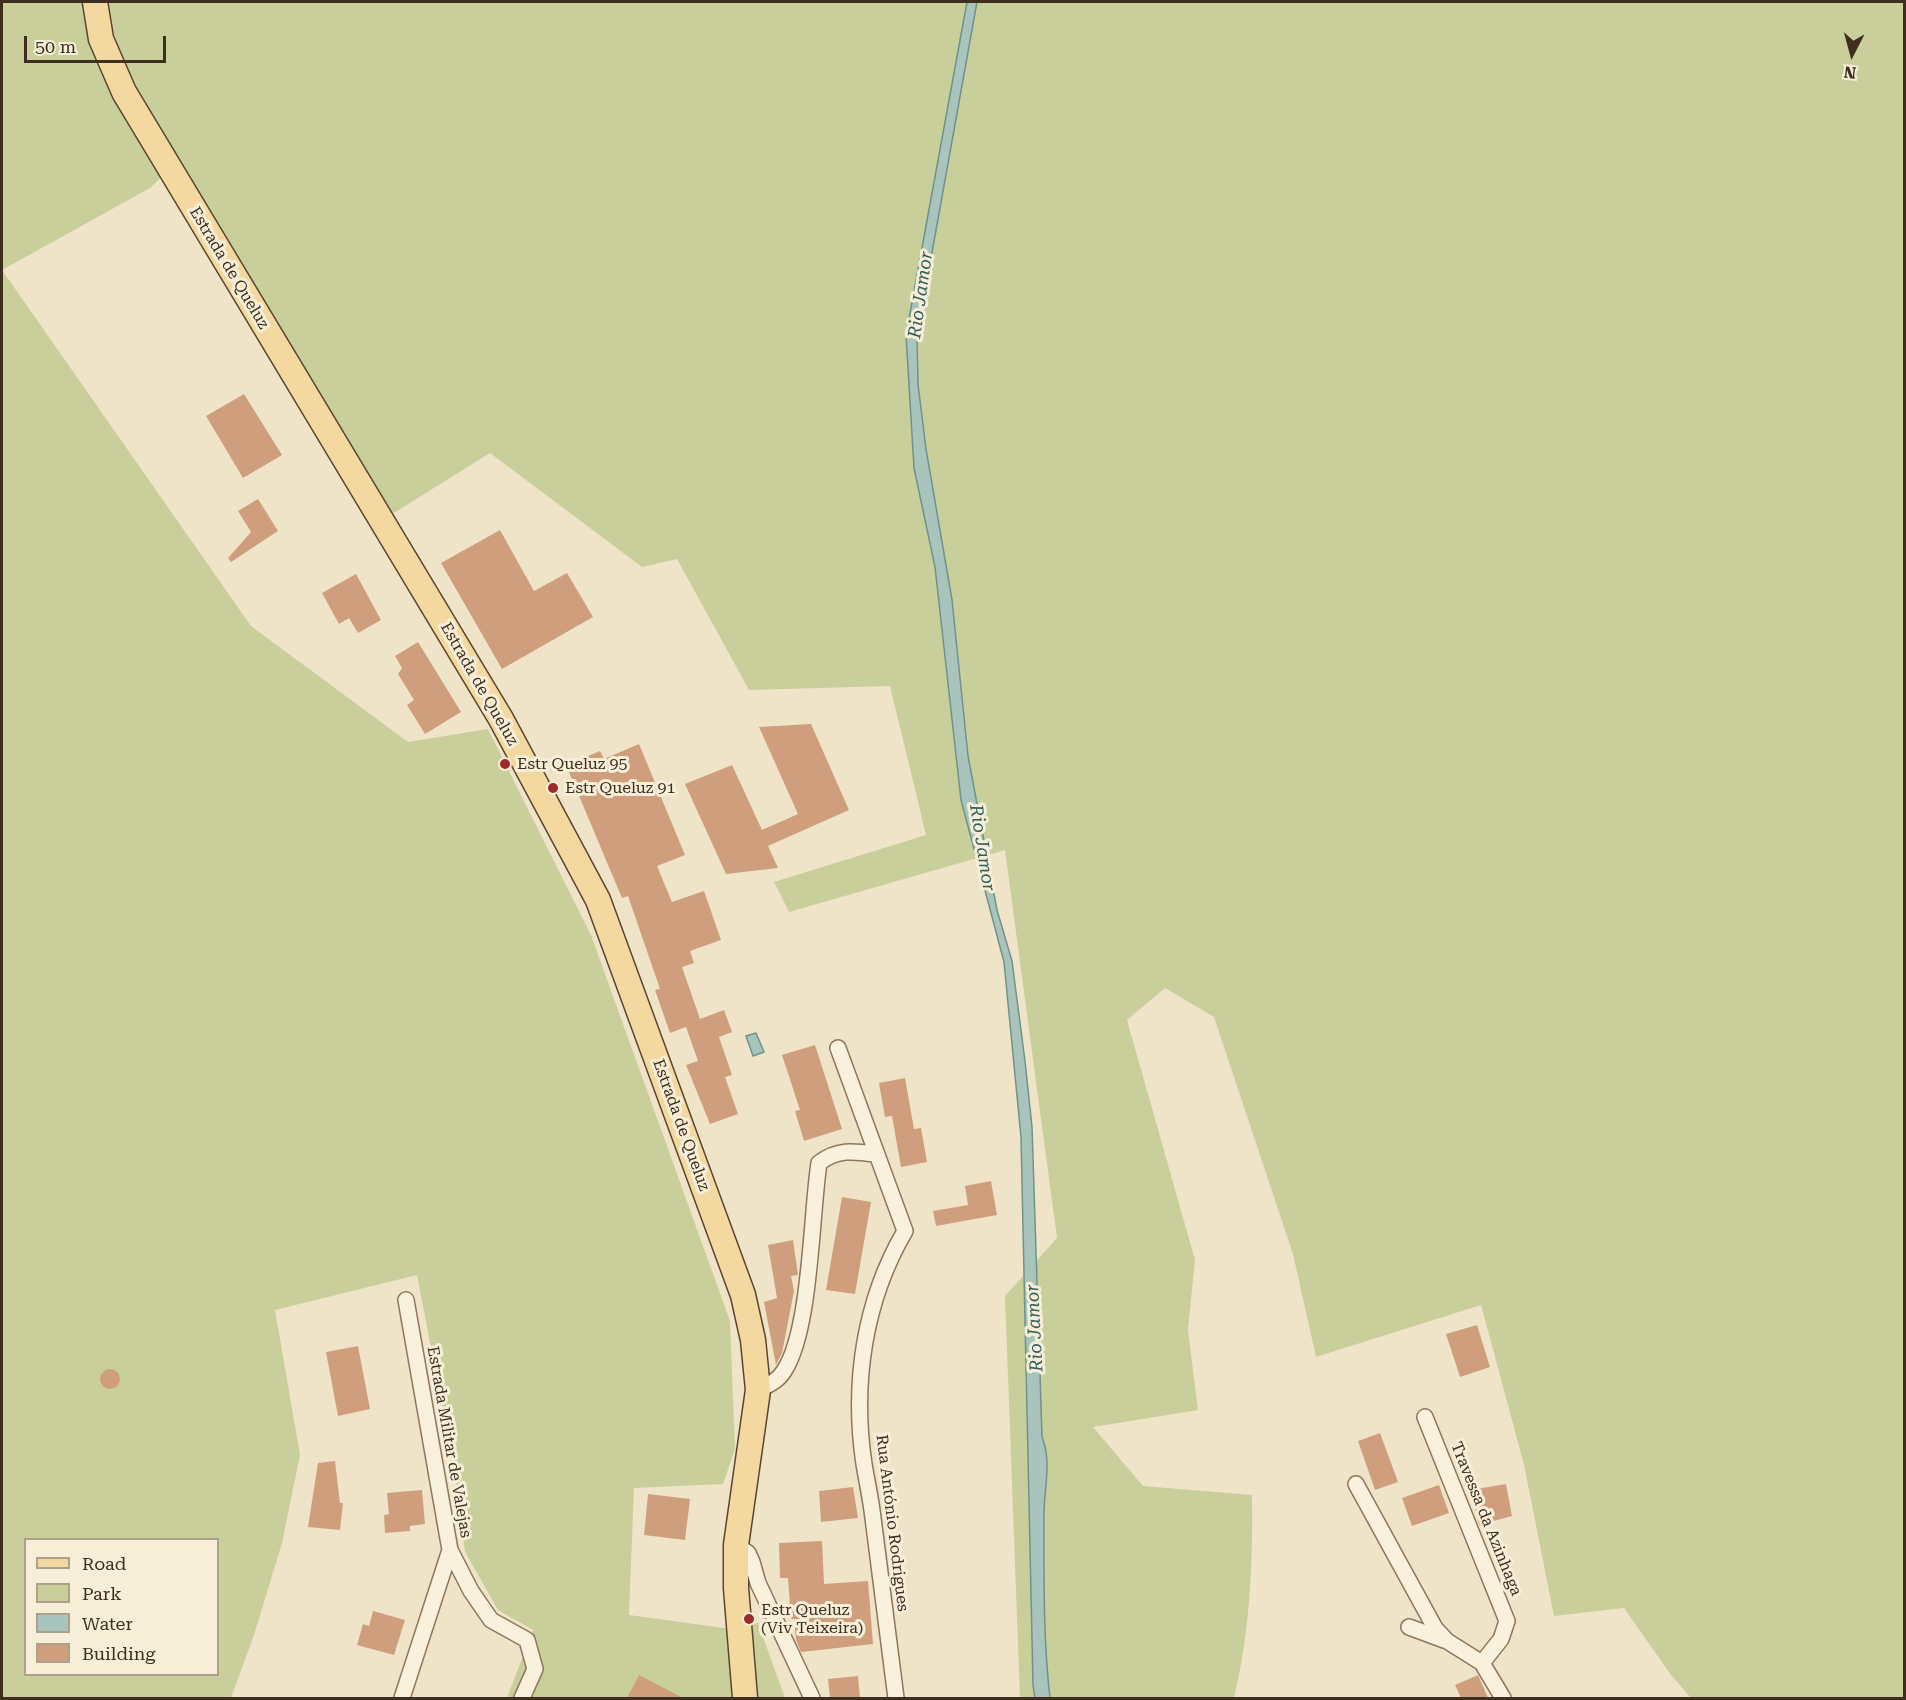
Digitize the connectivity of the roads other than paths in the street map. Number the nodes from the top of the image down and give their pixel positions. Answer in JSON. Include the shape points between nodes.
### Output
{"nodes":[{"id":1,"x":95,"y":2,"type":"edge"},
{"id":2,"x":838,"y":1048,"type":"dead end"},
{"id":3,"x":875,"y":1154,"type":"junction"},
{"id":4,"x":406,"y":1300,"type":"dead end"},
{"id":5,"x":758,"y":1390,"type":"junction"},
{"id":6,"x":1425,"y":1417,"type":"dead end"},
{"id":7,"x":1356,"y":1484,"type":"dead end"},
{"id":8,"x":736,"y":1545,"type":"junction"},
{"id":9,"x":450,"y":1550,"type":"junction"},
{"id":10,"x":1409,"y":1627,"type":"dead end"},
{"id":11,"x":1447,"y":1641,"type":"junction"},
{"id":12,"x":1482,"y":1663,"type":"junction"},
{"id":13,"x":402,"y":1698,"type":"edge"},
{"id":14,"x":522,"y":1698,"type":"edge"},
{"id":15,"x":745,"y":1698,"type":"edge"},
{"id":16,"x":812,"y":1698,"type":"edge"},
{"id":17,"x":896,"y":1698,"type":"edge"},
{"id":18,"x":1503,"y":1698,"type":"edge"}],
"edges":[{"from":1,"to":5,"type":"main road","name":"Estrada de Queluz","via":[[101,39],[124,92],[501,718],[598,900],[743,1295]]},
{"from":2,"to":3,"type":"street","name":"Rua António Rodrigues"},
{"from":3,"to":5,"type":"street","via":[[831,1153],[819,1162],[802,1318],[784,1371],[776,1381]]},
{"from":3,"to":17,"type":"street","name":"Rua António Rodrigues","via":[[905,1231],[874,1298],[863,1343],[861,1402],[864,1463]]},
{"from":4,"to":9,"type":"street","name":"Estrada Militar de Valejas"},
{"from":5,"to":8,"type":"main road","name":"Estrada de Queluz"},
{"from":6,"to":12,"type":"street","name":"Travessa da Azinhaga","via":[[1507,1621],[1501,1639]]},
{"from":7,"to":11,"type":"street","via":[[1435,1628]]},
{"from":8,"to":15,"type":"main road","name":"Estrada de Queluz"},
{"from":8,"to":16,"type":"street","via":[[753,1562],[758,1583]]},
{"from":9,"to":13,"type":"street"},
{"from":9,"to":14,"type":"street","name":"Estrada Militar de Valejas","via":[[491,1620],[527,1640],[535,1669]]},
{"from":10,"to":11,"type":"street"},
{"from":11,"to":12,"type":"street"},
{"from":12,"to":18,"type":"street"}]}
